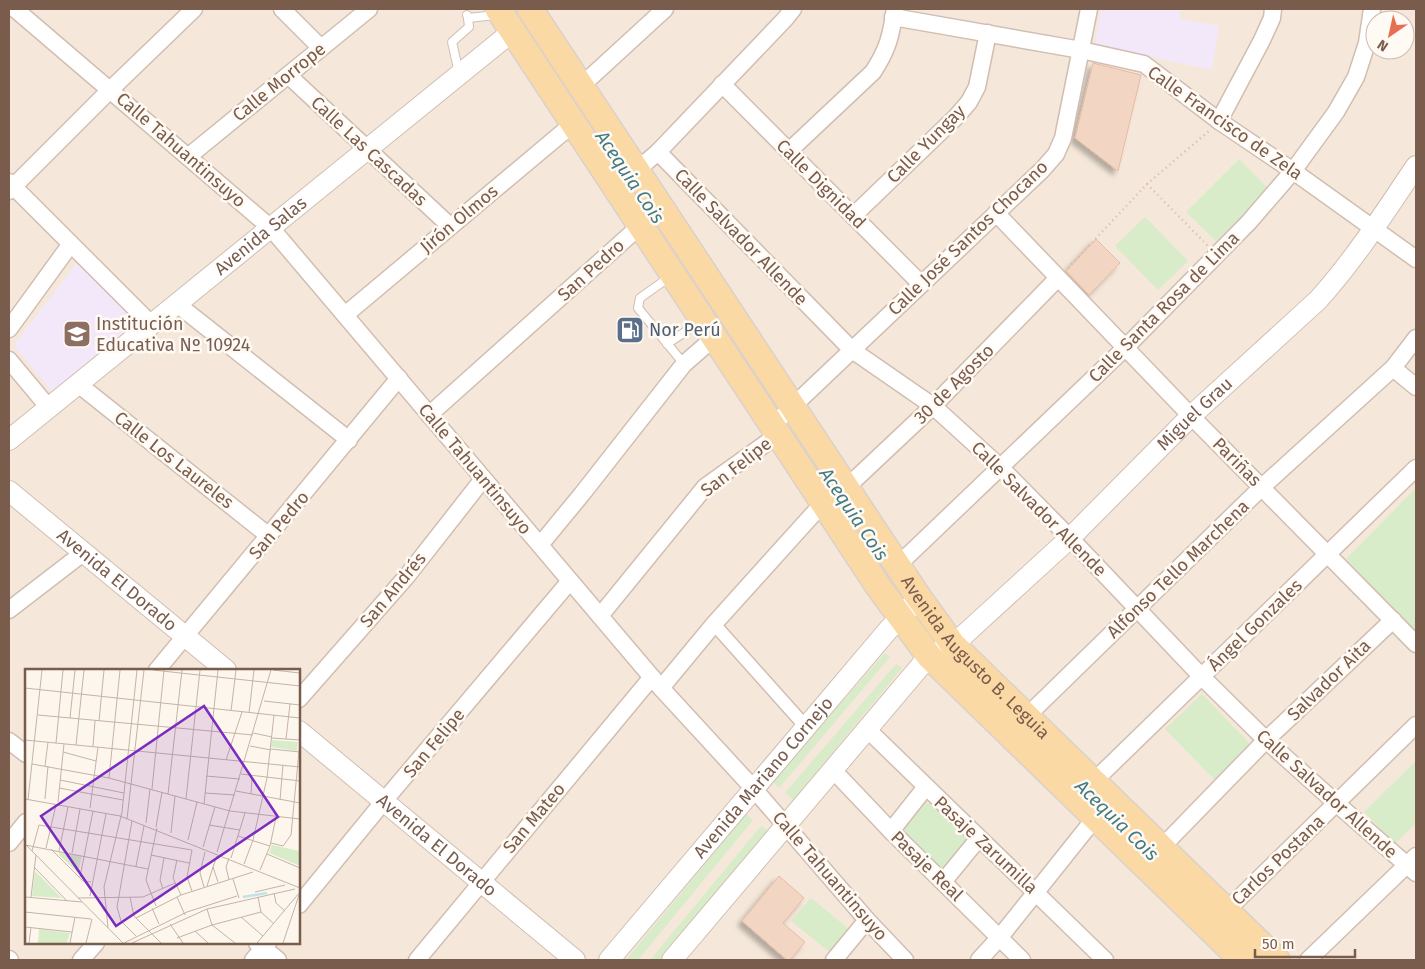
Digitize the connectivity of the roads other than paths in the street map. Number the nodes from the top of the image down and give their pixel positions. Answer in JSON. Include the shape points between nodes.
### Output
{"nodes":[{"id":1,"x":14,"y":9,"type":"edge"},
{"id":2,"x":194,"y":9,"type":"edge"},
{"id":3,"x":282,"y":9,"type":"edge"},
{"id":4,"x":369,"y":9,"type":"edge"},
{"id":5,"x":665,"y":9,"type":"edge"},
{"id":6,"x":792,"y":9,"type":"edge"},
{"id":7,"x":1089,"y":9,"type":"edge"},
{"id":8,"x":1273,"y":9,"type":"edge"},
{"id":9,"x":1372,"y":9,"type":"edge"},
{"id":10,"x":533,"y":10,"type":"edge"},
{"id":11,"x":894,"y":13,"type":"edge"},
{"id":12,"x":504,"y":18,"type":"edge"},
{"id":13,"x":988,"y":34,"type":"junction"},
{"id":14,"x":322,"y":48,"type":"junction"},
{"id":15,"x":1081,"y":50,"type":"junction"},
{"id":16,"x":288,"y":75,"type":"junction"},
{"id":17,"x":459,"y":75,"type":"junction"},
{"id":18,"x":722,"y":84,"type":"junction"},
{"id":19,"x":581,"y":86,"type":"junction"},
{"id":20,"x":110,"y":90,"type":"junction"},
{"id":21,"x":1219,"y":121,"type":"junction"},
{"id":22,"x":574,"y":123,"type":"junction"},
{"id":23,"x":368,"y":150,"type":"junction"},
{"id":24,"x":789,"y":151,"type":"junction"},
{"id":25,"x":658,"y":152,"type":"junction"},
{"id":26,"x":189,"y":156,"type":"junction"},
{"id":27,"x":1416,"y":166,"type":"edge"},
{"id":28,"x":636,"y":170,"type":"junction"},
{"id":29,"x":1293,"y":171,"type":"junction"},
{"id":30,"x":10,"y":187,"type":"edge"},
{"id":31,"x":996,"y":213,"type":"junction"},
{"id":32,"x":853,"y":216,"type":"junction"},
{"id":33,"x":450,"y":226,"type":"junction"},
{"id":34,"x":641,"y":226,"type":"junction"},
{"id":35,"x":271,"y":228,"type":"junction"},
{"id":36,"x":1374,"y":229,"type":"junction"},
{"id":37,"x":70,"y":245,"type":"junction"},
{"id":38,"x":1416,"y":259,"type":"edge"},
{"id":39,"x":673,"y":274,"type":"junction"},
{"id":40,"x":1058,"y":278,"type":"junction"},
{"id":41,"x":921,"y":284,"type":"junction"},
{"id":42,"x":177,"y":304,"type":"junction"},
{"id":43,"x":344,"y":315,"type":"junction"},
{"id":44,"x":152,"y":325,"type":"junction"},
{"id":45,"x":9,"y":329,"type":"edge"},
{"id":46,"x":709,"y":329,"type":"junction"},
{"id":47,"x":1416,"y":338,"type":"edge"},
{"id":48,"x":668,"y":344,"type":"junction"},
{"id":49,"x":1125,"y":348,"type":"junction"},
{"id":50,"x":852,"y":350,"type":"junction"},
{"id":51,"x":9,"y":360,"type":"edge"},
{"id":52,"x":684,"y":364,"type":"junction"},
{"id":53,"x":1393,"y":368,"type":"junction"},
{"id":54,"x":400,"y":378,"type":"junction"},
{"id":55,"x":78,"y":384,"type":"junction"},
{"id":56,"x":1416,"y":387,"type":"edge"},
{"id":57,"x":933,"y":406,"type":"junction"},
{"id":58,"x":793,"y":407,"type":"junction"},
{"id":59,"x":49,"y":408,"type":"junction"},
{"id":60,"x":429,"y":414,"type":"junction"},
{"id":61,"x":1191,"y":416,"type":"junction"},
{"id":62,"x":775,"y":428,"type":"junction"},
{"id":63,"x":9,"y":440,"type":"edge"},
{"id":64,"x":349,"y":440,"type":"junction"},
{"id":65,"x":1000,"y":467,"type":"junction"},
{"id":66,"x":1416,"y":468,"type":"edge"},
{"id":67,"x":483,"y":479,"type":"junction"},
{"id":68,"x":847,"y":487,"type":"junction"},
{"id":69,"x":1262,"y":487,"type":"junction"},
{"id":70,"x":9,"y":491,"type":"edge"},
{"id":71,"x":824,"y":502,"type":"junction"},
{"id":72,"x":269,"y":536,"type":"junction"},
{"id":73,"x":1070,"y":538,"type":"junction"},
{"id":74,"x":540,"y":545,"type":"junction"},
{"id":75,"x":83,"y":553,"type":"junction"},
{"id":76,"x":1328,"y":554,"type":"junction"},
{"id":77,"x":898,"y":565,"type":"junction"},
{"id":78,"x":570,"y":581,"type":"junction"},
{"id":79,"x":919,"y":598,"type":"junction"},
{"id":80,"x":9,"y":610,"type":"edge"},
{"id":81,"x":1137,"y":610,"type":"junction"},
{"id":82,"x":600,"y":616,"type":"junction"},
{"id":83,"x":900,"y":617,"type":"junction"},
{"id":84,"x":1393,"y":620,"type":"junction"},
{"id":85,"x":714,"y":624,"type":"junction"},
{"id":86,"x":186,"y":637,"type":"junction"},
{"id":87,"x":1416,"y":644,"type":"edge"},
{"id":88,"x":952,"y":645,"type":"junction"},
{"id":89,"x":930,"y":656,"type":"junction"},
{"id":90,"x":158,"y":669,"type":"edge"},
{"id":91,"x":225,"y":669,"type":"edge"},
{"id":92,"x":1202,"y":677,"type":"junction"},
{"id":93,"x":656,"y":683,"type":"junction"},
{"id":94,"x":300,"y":697,"type":"edge"},
{"id":95,"x":1026,"y":717,"type":"junction"},
{"id":96,"x":1416,"y":725,"type":"edge"},
{"id":97,"x":806,"y":727,"type":"junction"},
{"id":98,"x":867,"y":729,"type":"junction"},
{"id":99,"x":300,"y":732,"type":"edge"},
{"id":100,"x":1266,"y":740,"type":"junction"},
{"id":101,"x":9,"y":741,"type":"edge"},
{"id":102,"x":25,"y":753,"type":"edge"},
{"id":103,"x":833,"y":770,"type":"junction"},
{"id":104,"x":1093,"y":782,"type":"junction"},
{"id":105,"x":925,"y":788,"type":"junction"},
{"id":106,"x":754,"y":789,"type":"junction"},
{"id":107,"x":384,"y":801,"type":"junction"},
{"id":108,"x":1336,"y":803,"type":"junction"},
{"id":109,"x":1095,"y":818,"type":"junction"},
{"id":110,"x":25,"y":823,"type":"edge"},
{"id":111,"x":785,"y":826,"type":"junction"},
{"id":112,"x":890,"y":831,"type":"junction"},
{"id":113,"x":979,"y":838,"type":"junction"},
{"id":114,"x":9,"y":843,"type":"edge"},
{"id":115,"x":1161,"y":848,"type":"junction"},
{"id":116,"x":1413,"y":864,"type":"edge"},
{"id":117,"x":481,"y":882,"type":"junction"},
{"id":118,"x":943,"y":882,"type":"junction"},
{"id":119,"x":1036,"y":892,"type":"junction"},
{"id":120,"x":300,"y":905,"type":"edge"},
{"id":121,"x":1226,"y":911,"type":"junction"},
{"id":122,"x":867,"y":920,"type":"junction"},
{"id":123,"x":1000,"y":937,"type":"junction"},
{"id":124,"x":95,"y":944,"type":"edge"},
{"id":125,"x":260,"y":949,"type":"edge"},
{"id":126,"x":1096,"y":957,"type":"edge"},
{"id":127,"x":81,"y":960,"type":"edge"},
{"id":128,"x":278,"y":960,"type":"edge"},
{"id":129,"x":417,"y":960,"type":"edge"},
{"id":130,"x":575,"y":960,"type":"edge"},
{"id":131,"x":609,"y":960,"type":"edge"},
{"id":132,"x":672,"y":960,"type":"edge"},
{"id":133,"x":834,"y":960,"type":"edge"},
{"id":134,"x":905,"y":960,"type":"edge"},
{"id":135,"x":979,"y":960,"type":"edge"},
{"id":136,"x":1022,"y":960,"type":"edge"},
{"id":137,"x":1242,"y":960,"type":"edge"},
{"id":138,"x":1277,"y":960,"type":"edge"},
{"id":139,"x":1308,"y":960,"type":"edge"}],
"edges":[{"from":1,"to":20,"type":"street","name":"Calle Tahuantinsuyo"},
{"from":2,"to":20,"type":"street"},
{"from":3,"to":14,"type":"street"},
{"from":4,"to":14,"type":"street","name":"Calle Morrope"},
{"from":5,"to":19,"type":"street"},
{"from":6,"to":18,"type":"street"},
{"from":7,"to":15,"type":"street","name":"Calle José Santos Chocano"},
{"from":8,"to":21,"type":"street","via":[[1262,40]]},
{"from":9,"to":29,"type":"street","name":"Calle Santa Rosa de Lima","via":[[1367,43],[1356,77],[1336,112]]},
{"from":10,"to":19,"type":"main road","name":"Avenida Augusto B. Leguia"},
{"from":11,"to":13,"type":"street","name":"Calle Francisco de Zela"},
{"from":11,"to":24,"type":"street","via":[[888,45],[873,72]]},
{"from":12,"to":17,"type":"street","name":"Avenida Salas"},
{"from":12,"to":17,"type":"lane","via":[[468,17],[469,27],[452,42]]},
{"from":12,"to":22,"type":"main road","name":"Avenida Augusto B. Leguia"},
{"from":13,"to":15,"type":"street","name":"Calle Francisco de Zela"},
{"from":13,"to":32,"type":"street","name":"Calle Yungay","via":[[977,87],[969,102]]},
{"from":14,"to":16,"type":"street","name":"Calle Morrope"},
{"from":15,"to":21,"type":"street","name":"Calle Francisco de Zela","via":[[1144,64]]},
{"from":15,"to":31,"type":"street","name":"Calle José Santos Chocano","via":[[1056,154]]},
{"from":16,"to":23,"type":"street","name":"Calle Las Cascadas"},
{"from":16,"to":26,"type":"street","name":"Calle Morrope"},
{"from":17,"to":23,"type":"street","name":"Avenida Salas"},
{"from":18,"to":24,"type":"street","name":"Calle Dignidad"},
{"from":18,"to":25,"type":"street"},
{"from":19,"to":28,"type":"main road","name":"Avenida Augusto B. Leguia"},
{"from":20,"to":26,"type":"street","name":"Calle Tahuantinsuyo"},
{"from":20,"to":30,"type":"street"},
{"from":21,"to":29,"type":"street","name":"Calle Francisco de Zela"},
{"from":22,"to":33,"type":"street","name":"Jirón Olmos"},
{"from":22,"to":34,"type":"main road","name":"Avenida Augusto B. Leguia"},
{"from":23,"to":33,"type":"street","name":"Calle Las Cascadas"},
{"from":23,"to":35,"type":"street","name":"Avenida Salas"},
{"from":24,"to":32,"type":"street","name":"Calle Dignidad"},
{"from":25,"to":28,"type":"street"},
{"from":25,"to":50,"type":"street","name":"Calle Salvador Allende"},
{"from":26,"to":35,"type":"street","name":"Calle Tahuantinsuyo"},
{"from":27,"to":36,"type":"street","name":"Miguel Grau"},
{"from":28,"to":58,"type":"main road","name":"Avenida Augusto B. Leguia"},
{"from":29,"to":36,"type":"street","name":"Calle Francisco de Zela"},
{"from":29,"to":49,"type":"street","name":"Calle Santa Rosa de Lima","via":[[1249,222]]},
{"from":30,"to":37,"type":"street"},
{"from":31,"to":40,"type":"street","name":"Pariñas"},
{"from":31,"to":41,"type":"street","name":"Calle José Santos Chocano"},
{"from":32,"to":41,"type":"street","name":"Calle Dignidad"},
{"from":33,"to":43,"type":"street","name":"Jirón Olmos"},
{"from":34,"to":39,"type":"main road","name":"Avenida Augusto B. Leguia"},
{"from":34,"to":60,"type":"street","name":"San Pedro"},
{"from":35,"to":42,"type":"street","name":"Avenida Salas"},
{"from":35,"to":43,"type":"street","name":"Calle Tahuantinsuyo"},
{"from":36,"to":38,"type":"street","name":"Calle Francisco de Zela"},
{"from":36,"to":61,"type":"street","name":"Miguel Grau","via":[[1318,300]]},
{"from":37,"to":44,"type":"street"},
{"from":37,"to":45,"type":"street"},
{"from":39,"to":46,"type":"main road","name":"Avenida Augusto B. Leguia"},
{"from":39,"to":48,"type":"lane","via":[[640,298],[638,303],[638,308]]},
{"from":40,"to":49,"type":"street","name":"Pariñas"},
{"from":40,"to":57,"type":"street","name":"30 de Agosto"},
{"from":41,"to":50,"type":"street","name":"Calle José Santos Chocano"},
{"from":42,"to":44,"type":"street","name":"Avenida Salas"},
{"from":42,"to":64,"type":"street"},
{"from":43,"to":54,"type":"street","name":"Calle Tahuantinsuyo"},
{"from":44,"to":55,"type":"street","name":"Avenida Salas"},
{"from":46,"to":48,"type":"lane"},
{"from":46,"to":52,"type":"street"},
{"from":46,"to":62,"type":"main road","name":"Avenida Augusto B. Leguia"},
{"from":47,"to":53,"type":"street","name":"Alfonso Tello Marchena"},
{"from":48,"to":52,"type":"lane"},
{"from":49,"to":61,"type":"street","name":"Pariñas"},
{"from":49,"to":65,"type":"street","name":"Calle Santa Rosa de Lima"},
{"from":50,"to":57,"type":"street","name":"Calle Salvador Allende"},
{"from":50,"to":58,"type":"street","name":"Calle José Santos Chocano"},
{"from":51,"to":59,"type":"street"},
{"from":52,"to":74,"type":"street"},
{"from":53,"to":56,"type":"street"},
{"from":53,"to":69,"type":"street","name":"Alfonso Tello Marchena"},
{"from":54,"to":60,"type":"street","name":"Calle Tahuantinsuyo"},
{"from":54,"to":64,"type":"street","name":"San Pedro"},
{"from":55,"to":59,"type":"street","name":"Avenida Salas"},
{"from":55,"to":72,"type":"street","name":"Calle Los Laureles"},
{"from":57,"to":65,"type":"street","name":"Calle Salvador Allende"},
{"from":57,"to":68,"type":"street","name":"30 de Agosto"},
{"from":58,"to":62,"type":"street","name":"Calle José Santos Chocano"},
{"from":58,"to":68,"type":"main road","name":"Avenida Augusto B. Leguia"},
{"from":59,"to":63,"type":"street","name":"Avenida Salas"},
{"from":60,"to":67,"type":"street","name":"Calle Tahuantinsuyo"},
{"from":61,"to":69,"type":"street","name":"Pariñas"},
{"from":61,"to":73,"type":"street","name":"Miguel Grau"},
{"from":62,"to":71,"type":"main road","name":"Avenida Augusto B. Leguia"},
{"from":62,"to":82,"type":"street","name":"San Felipe","via":[[705,487]]},
{"from":64,"to":72,"type":"street","name":"San Pedro"},
{"from":65,"to":73,"type":"street","name":"Calle Salvador Allende"},
{"from":65,"to":77,"type":"street","name":"Calle Santa Rosa de Lima"},
{"from":66,"to":76,"type":"street","name":"Ángel Gonzales"},
{"from":67,"to":74,"type":"street","name":"Calle Tahuantinsuyo"},
{"from":67,"to":94,"type":"street","name":"San Andrés","via":[[407,576]]},
{"from":68,"to":77,"type":"main road","name":"Avenida Augusto B. Leguia"},
{"from":69,"to":76,"type":"street","name":"Pariñas"},
{"from":69,"to":81,"type":"street","name":"Alfonso Tello Marchena"},
{"from":70,"to":75,"type":"street","name":"Avenida El Dorado"},
{"from":71,"to":83,"type":"main road","name":"Avenida Augusto B. Leguia"},
{"from":71,"to":85,"type":"street","name":"San Mateo"},
{"from":72,"to":86,"type":"street","name":"San Pedro"},
{"from":73,"to":81,"type":"street","name":"Calle Salvador Allende"},
{"from":73,"to":88,"type":"street","name":"Miguel Grau"},
{"from":74,"to":78,"type":"street","name":"Calle Tahuantinsuyo"},
{"from":75,"to":80,"type":"street"},
{"from":75,"to":86,"type":"street","name":"Avenida El Dorado"},
{"from":76,"to":84,"type":"street","name":"Pariñas"},
{"from":76,"to":92,"type":"street","name":"Ángel Gonzales"},
{"from":77,"to":79,"type":"main road","name":"Avenida Augusto B. Leguia"},
{"from":78,"to":82,"type":"street","name":"Calle Tahuantinsuyo"},
{"from":78,"to":107,"type":"street","name":"San Felipe"},
{"from":79,"to":83,"type":"street","name":"Avenida Mariano Cornejo"},
{"from":79,"to":88,"type":"main road","name":"Avenida Augusto B. Leguia"},
{"from":81,"to":92,"type":"street","name":"Calle Salvador Allende"},
{"from":81,"to":95,"type":"street","name":"Alfonso Tello Marchena"},
{"from":82,"to":93,"type":"street","name":"Calle Tahuantinsuyo"},
{"from":83,"to":89,"type":"main road","name":"Avenida Augusto B. Leguia"},
{"from":83,"to":97,"type":"street","name":"Avenida Mariano Cornejo"},
{"from":84,"to":87,"type":"street","name":"Pariñas"},
{"from":84,"to":100,"type":"street","name":"Salvador Aita"},
{"from":85,"to":93,"type":"street","name":"San Mateo"},
{"from":85,"to":97,"type":"street"},
{"from":86,"to":90,"type":"street","name":"San Pedro"},
{"from":86,"to":91,"type":"street","name":"Avenida El Dorado"},
{"from":88,"to":89,"type":"street"},
{"from":88,"to":95,"type":"main road","name":"Avenida Augusto B. Leguia"},
{"from":89,"to":98,"type":"street"},
{"from":89,"to":109,"type":"main road","name":"Avenida Augusto B. Leguia"},
{"from":92,"to":100,"type":"street","name":"Calle Salvador Allende"},
{"from":92,"to":104,"type":"street","name":"Ángel Gonzales"},
{"from":93,"to":106,"type":"street","name":"Calle Tahuantinsuyo"},
{"from":93,"to":117,"type":"street","name":"San Mateo"},
{"from":95,"to":104,"type":"main road","name":"Avenida Augusto B. Leguia"},
{"from":96,"to":108,"type":"street","name":"Carlos Postana"},
{"from":97,"to":106,"type":"street","name":"Avenida Mariano Cornejo"},
{"from":98,"to":103,"type":"street"},
{"from":98,"to":105,"type":"street","name":"Pasaje Zarumilla"},
{"from":99,"to":107,"type":"street","name":"Avenida El Dorado"},
{"from":100,"to":108,"type":"street","name":"Calle Salvador Allende"},
{"from":100,"to":115,"type":"street","name":"Salvador Aita"},
{"from":101,"to":102,"type":"street"},
{"from":103,"to":111,"type":"street"},
{"from":103,"to":112,"type":"street","name":"Pasaje Real"},
{"from":104,"to":115,"type":"main road","name":"Avenida Augusto B. Leguia"},
{"from":105,"to":112,"type":"street"},
{"from":105,"to":113,"type":"street","name":"Pasaje Zarumilla"},
{"from":106,"to":111,"type":"street","name":"Calle Tahuantinsuyo"},
{"from":106,"to":131,"type":"street","name":"Avenida Mariano Cornejo"},
{"from":107,"to":117,"type":"street","name":"Avenida El Dorado"},
{"from":107,"to":120,"type":"street","name":"San Felipe"},
{"from":108,"to":116,"type":"street","name":"Calle Salvador Allende"},
{"from":108,"to":121,"type":"street","name":"Carlos Postana"},
{"from":109,"to":119,"type":"street"},
{"from":109,"to":137,"type":"main road","name":"Avenida Augusto B. Leguia"},
{"from":110,"to":114,"type":"street"},
{"from":111,"to":122,"type":"street","name":"Calle Tahuantinsuyo"},
{"from":111,"to":132,"type":"street"},
{"from":112,"to":118,"type":"street","name":"Pasaje Real"},
{"from":113,"to":118,"type":"street"},
{"from":113,"to":119,"type":"street","name":"Pasaje Zarumilla"},
{"from":115,"to":121,"type":"main road","name":"Avenida Augusto B. Leguia"},
{"from":116,"to":139,"type":"street"},
{"from":117,"to":129,"type":"street","name":"San Mateo"},
{"from":117,"to":130,"type":"street","name":"Avenida El Dorado"},
{"from":118,"to":123,"type":"street","name":"Pasaje Real"},
{"from":119,"to":123,"type":"street"},
{"from":119,"to":126,"type":"street","name":"Pasaje Zarumilla"},
{"from":121,"to":138,"type":"main road","name":"Avenida Augusto B. Leguia"},
{"from":122,"to":133,"type":"street"},
{"from":122,"to":134,"type":"street","name":"Calle Tahuantinsuyo"},
{"from":123,"to":135,"type":"street"},
{"from":123,"to":136,"type":"street","name":"Pasaje Real"},
{"from":124,"to":127,"type":"street"},
{"from":125,"to":128,"type":"street"}]}
